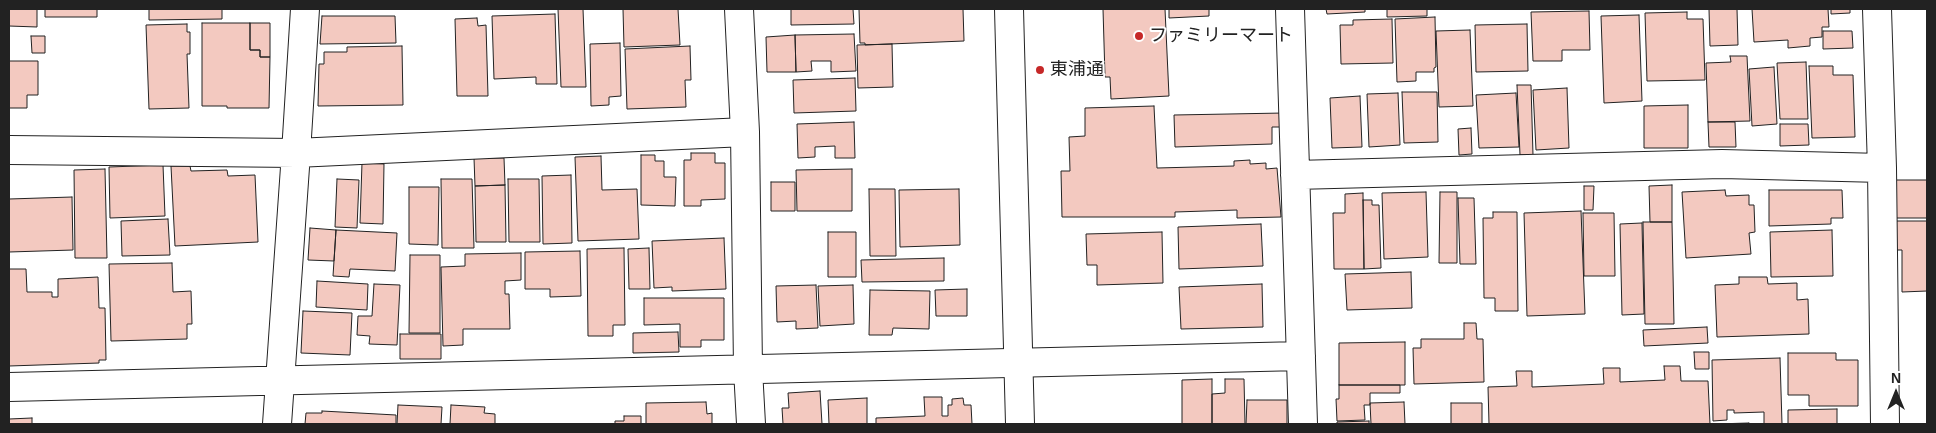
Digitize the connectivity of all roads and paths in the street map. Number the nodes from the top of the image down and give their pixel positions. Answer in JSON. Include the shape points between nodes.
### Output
{"nodes":[{"id":1,"x":305,"y":9,"type":"edge"},
{"id":2,"x":739,"y":9,"type":"edge"},
{"id":3,"x":1008,"y":9,"type":"edge"},
{"id":4,"x":1290,"y":9,"type":"edge"},
{"id":5,"x":1877,"y":9,"type":"edge"},
{"id":6,"x":745,"y":132,"type":"junction"},
{"id":7,"x":9,"y":150,"type":"edge"},
{"id":8,"x":296,"y":153,"type":"junction"},
{"id":9,"x":1882,"y":168,"type":"junction"},
{"id":10,"x":1295,"y":175,"type":"junction"},
{"id":11,"x":1301,"y":356,"type":"junction"},
{"id":12,"x":1019,"y":363,"type":"junction"},
{"id":13,"x":748,"y":370,"type":"junction"},
{"id":14,"x":280,"y":380,"type":"junction"},
{"id":15,"x":9,"y":387,"type":"edge"},
{"id":16,"x":277,"y":424,"type":"edge"},
{"id":17,"x":751,"y":424,"type":"edge"},
{"id":18,"x":1020,"y":424,"type":"edge"},
{"id":19,"x":1303,"y":424,"type":"edge"},
{"id":20,"x":1885,"y":424,"type":"edge"}],
"edges":[{"from":1,"to":8,"type":"street"},
{"from":2,"to":6,"type":"street"},
{"from":3,"to":12,"type":"street"},
{"from":4,"to":10,"type":"street"},
{"from":5,"to":9,"type":"street"},
{"from":6,"to":8,"type":"street"},
{"from":6,"to":13,"type":"street"},
{"from":7,"to":8,"type":"street"},
{"from":8,"to":14,"type":"street"},
{"from":9,"to":10,"type":"street","via":[[1722,164]]},
{"from":9,"to":20,"type":"street"},
{"from":10,"to":11,"type":"street"},
{"from":11,"to":12,"type":"street"},
{"from":11,"to":19,"type":"street"},
{"from":12,"to":13,"type":"street"},
{"from":12,"to":18,"type":"street"},
{"from":13,"to":14,"type":"street"},
{"from":13,"to":17,"type":"street"},
{"from":14,"to":15,"type":"street"},
{"from":14,"to":16,"type":"street"}]}
